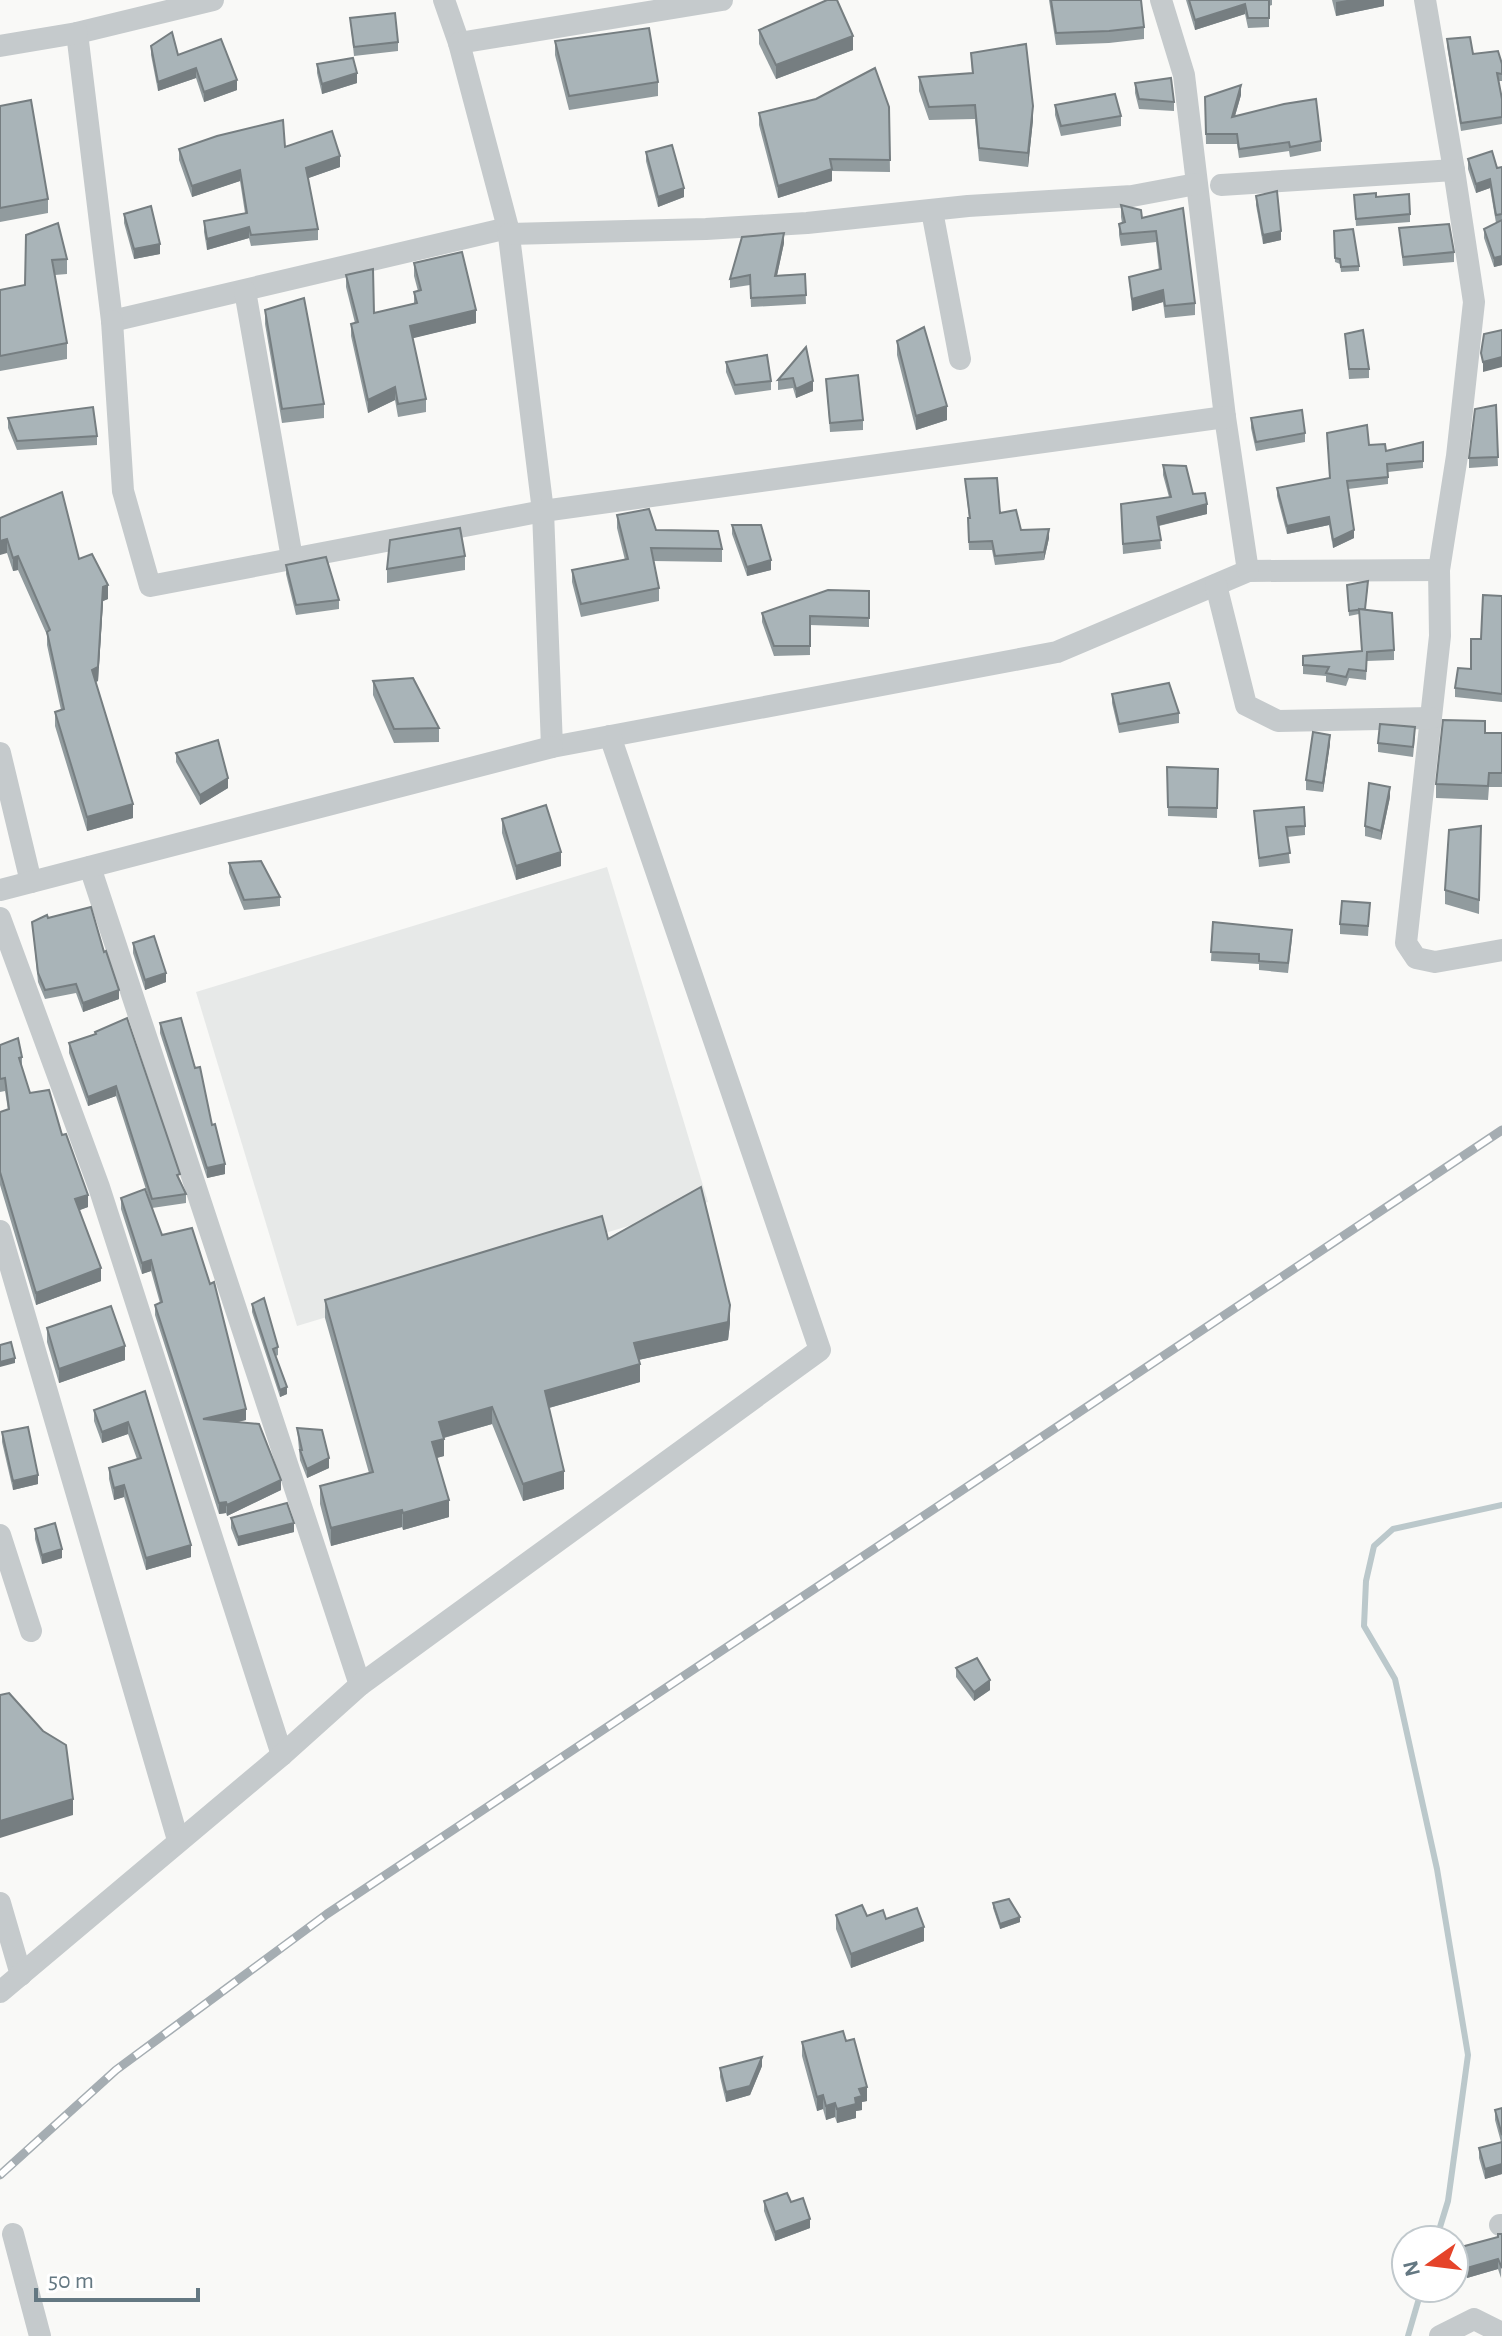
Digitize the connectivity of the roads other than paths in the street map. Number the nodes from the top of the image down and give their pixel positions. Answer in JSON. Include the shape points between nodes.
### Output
{"nodes":[{"id":1,"x":213,"y":0,"type":"edge"},
{"id":2,"x":444,"y":0,"type":"edge"},
{"id":3,"x":722,"y":0,"type":"edge"},
{"id":4,"x":1161,"y":0,"type":"edge"},
{"id":5,"x":1425,"y":0,"type":"edge"},
{"id":6,"x":77,"y":33,"type":"junction"},
{"id":7,"x":459,"y":43,"type":"junction"},
{"id":8,"x":0,"y":46,"type":"edge"},
{"id":9,"x":1454,"y":170,"type":"junction"},
{"id":10,"x":1196,"y":184,"type":"junction"},
{"id":11,"x":1221,"y":185,"type":"dead end"},
{"id":12,"x":932,"y":211,"type":"junction"},
{"id":13,"x":509,"y":231,"type":"junction"},
{"id":14,"x":245,"y":291,"type":"junction"},
{"id":15,"x":112,"y":321,"type":"junction"},
{"id":16,"x":960,"y":359,"type":"dead end"},
{"id":17,"x":1225,"y":417,"type":"junction"},
{"id":18,"x":543,"y":511,"type":"junction"},
{"id":19,"x":292,"y":558,"type":"junction"},
{"id":20,"x":1439,"y":570,"type":"junction"},
{"id":21,"x":1248,"y":571,"type":"junction"},
{"id":22,"x":1216,"y":585,"type":"junction"},
{"id":23,"x":1431,"y":718,"type":"junction"},
{"id":24,"x":610,"y":736,"type":"junction"},
{"id":25,"x":552,"y":747,"type":"junction"},
{"id":26,"x":0,"y":753,"type":"edge"},
{"id":27,"x":90,"y":867,"type":"junction"},
{"id":28,"x":31,"y":882,"type":"junction"},
{"id":29,"x":0,"y":890,"type":"edge"},
{"id":30,"x":0,"y":918,"type":"edge"},
{"id":31,"x":1502,"y":950,"type":"edge"},
{"id":32,"x":0,"y":1231,"type":"edge"},
{"id":33,"x":0,"y":1535,"type":"edge"},
{"id":34,"x":31,"y":1631,"type":"dead end"},
{"id":35,"x":360,"y":1685,"type":"junction"},
{"id":36,"x":282,"y":1755,"type":"junction"},
{"id":37,"x":178,"y":1840,"type":"junction"},
{"id":38,"x":0,"y":1903,"type":"edge"},
{"id":39,"x":21,"y":1975,"type":"junction"},
{"id":40,"x":0,"y":1992,"type":"edge"},
{"id":41,"x":13,"y":2234,"type":"dead end"},
{"id":42,"x":1502,"y":2333,"type":"edge"},
{"id":43,"x":40,"y":2336,"type":"edge"},
{"id":44,"x":1440,"y":2336,"type":"edge"}],
"edges":[{"from":1,"to":6,"type":"street"},
{"from":2,"to":7,"type":"street"},
{"from":3,"to":7,"type":"street"},
{"from":4,"to":10,"type":"street","via":[[1184,75]]},
{"from":5,"to":9,"type":"street"},
{"from":6,"to":8,"type":"street"},
{"from":6,"to":15,"type":"street"},
{"from":7,"to":13,"type":"street"},
{"from":9,"to":11,"type":"street"},
{"from":9,"to":20,"type":"street","via":[[1474,302]]},
{"from":10,"to":12,"type":"street","via":[[1132,196]]},
{"from":10,"to":17,"type":"street"},
{"from":12,"to":13,"type":"street","via":[[706,229]]},
{"from":12,"to":16,"type":"street"},
{"from":13,"to":14,"type":"street"},
{"from":13,"to":18,"type":"street"},
{"from":14,"to":15,"type":"street"},
{"from":14,"to":19,"type":"street"},
{"from":15,"to":19,"type":"street","via":[[123,491],[150,586]]},
{"from":17,"to":18,"type":"street"},
{"from":17,"to":21,"type":"street"},
{"from":18,"to":19,"type":"street"},
{"from":18,"to":25,"type":"street"},
{"from":20,"to":21,"type":"street"},
{"from":20,"to":23,"type":"street","via":[[1440,636]]},
{"from":21,"to":22,"type":"street"},
{"from":22,"to":23,"type":"street","via":[[1246,705],[1278,721]]},
{"from":22,"to":24,"type":"street","via":[[1057,652]]},
{"from":23,"to":31,"type":"street","via":[[1406,943],[1416,958],[1435,962]]},
{"from":24,"to":25,"type":"street"},
{"from":24,"to":35,"type":"street","via":[[820,1350]]},
{"from":25,"to":27,"type":"street"},
{"from":26,"to":28,"type":"street"},
{"from":27,"to":28,"type":"street"},
{"from":27,"to":35,"type":"street"},
{"from":28,"to":29,"type":"street"},
{"from":30,"to":36,"type":"street","via":[[99,1187]]},
{"from":32,"to":37,"type":"street"},
{"from":33,"to":34,"type":"street"},
{"from":35,"to":36,"type":"street"},
{"from":36,"to":37,"type":"street"},
{"from":37,"to":39,"type":"street"},
{"from":38,"to":39,"type":"street"},
{"from":39,"to":40,"type":"street"},
{"from":41,"to":43,"type":"street"},
{"from":42,"to":44,"type":"street","via":[[1474,2319]]}]}
